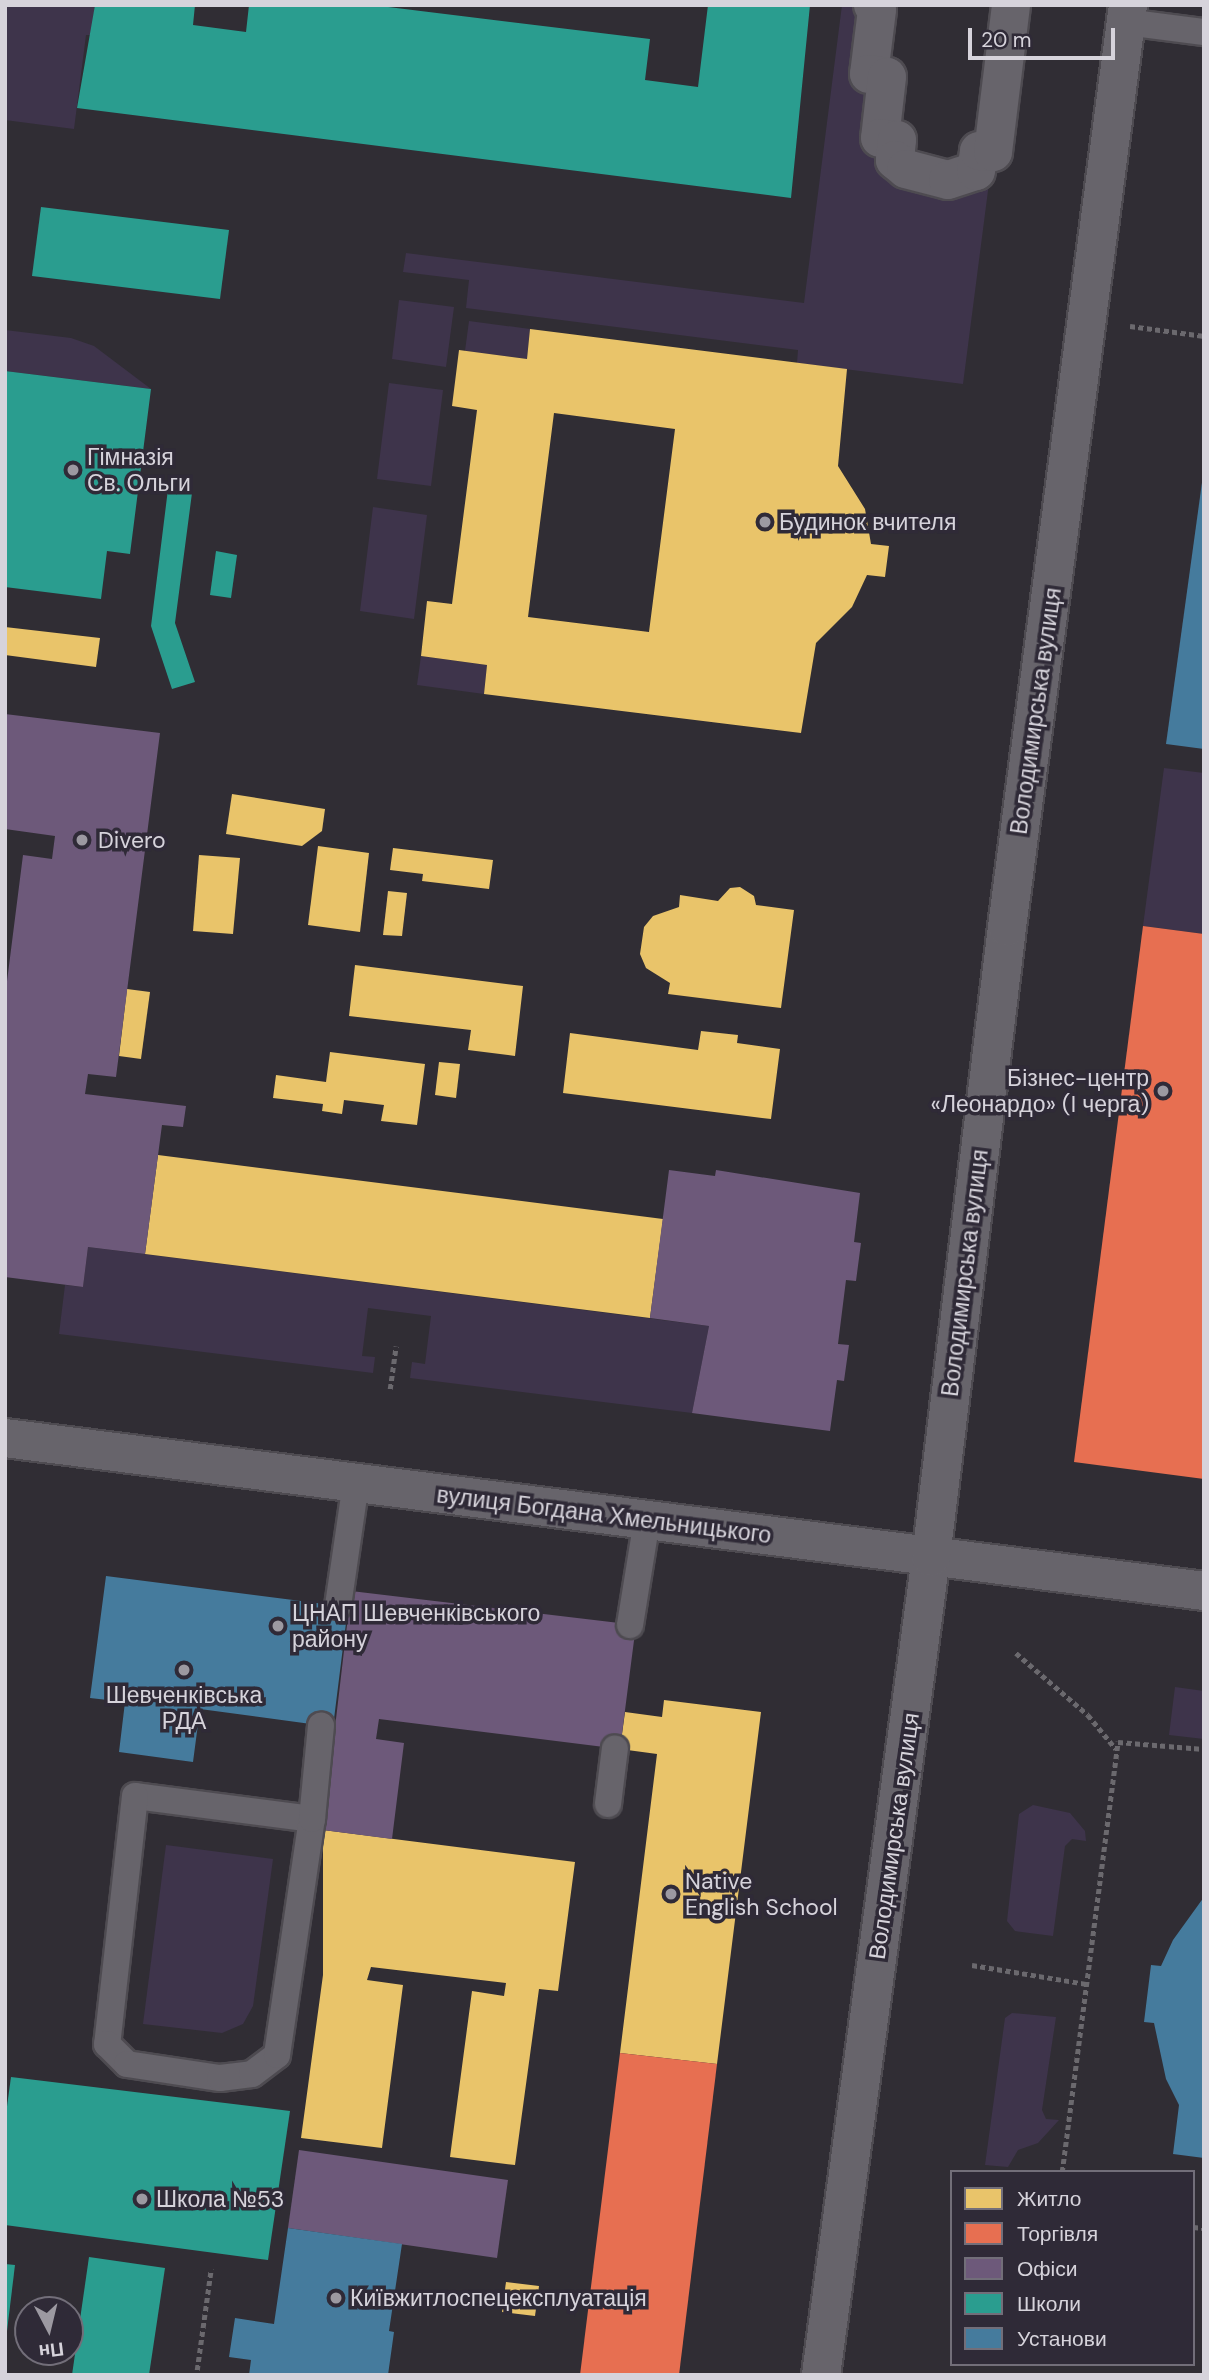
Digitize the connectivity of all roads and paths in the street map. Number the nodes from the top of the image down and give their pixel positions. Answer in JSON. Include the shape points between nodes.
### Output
{"nodes":[{"id":1,"x":873,"y":5,"type":"edge"},
{"id":2,"x":1012,"y":5,"type":"edge"},
{"id":3,"x":1127,"y":14,"type":"edge"},
{"id":4,"x":1204,"y":32,"type":"edge"},
{"id":5,"x":1087,"y":321,"type":"junction"},
{"id":6,"x":1204,"y":336,"type":"edge"},
{"id":7,"x":396,"y":1346,"type":"dead end"},
{"id":8,"x":390,"y":1389,"type":"dead end"},
{"id":9,"x":5,"y":1438,"type":"edge"},
{"id":10,"x":356,"y":1483,"type":"junction"},
{"id":11,"x":647,"y":1520,"type":"junction"},
{"id":12,"x":931,"y":1558,"type":"junction"},
{"id":13,"x":1204,"y":1591,"type":"edge"},
{"id":14,"x":338,"y":1606,"type":"dead end"},
{"id":15,"x":630,"y":1625,"type":"dead end"},
{"id":16,"x":1016,"y":1653,"type":"dead end"},
{"id":17,"x":321,"y":1725,"type":"dead end"},
{"id":18,"x":615,"y":1748,"type":"dead end"},
{"id":19,"x":1204,"y":1749,"type":"edge"},
{"id":20,"x":1117,"y":1750,"type":"junction"},
{"id":21,"x":608,"y":1804,"type":"dead end"},
{"id":22,"x":312,"y":1819,"type":"junction"},
{"id":23,"x":972,"y":1965,"type":"dead end"},
{"id":24,"x":1087,"y":1984,"type":"junction"},
{"id":25,"x":1062,"y":2170,"type":"edge"},
{"id":26,"x":211,"y":2269,"type":"dead end"},
{"id":27,"x":197,"y":2370,"type":"dead end"},
{"id":28,"x":821,"y":2375,"type":"edge"}],
"edges":[{"from":1,"to":2,"type":"main road","via":[[877,10],[869,74],[887,77],[880,138],[897,140],[895,160],[906,169],[948,180],[976,170],[979,151],[993,152]]},
{"from":3,"to":4,"type":"lane"},
{"from":3,"to":5,"type":"main road","name":"Володимирська вулиця"},
{"from":5,"to":6,"type":"path"},
{"from":5,"to":12,"type":"main road","name":"Володимирська вулиця"},
{"from":7,"to":8,"type":"path"},
{"from":9,"to":10,"type":"main road","name":"вулиця Богдана Хмельницького"},
{"from":10,"to":11,"type":"main road","name":"вулиця Богдана Хмельницького"},
{"from":10,"to":14,"type":"lane"},
{"from":11,"to":12,"type":"main road","name":"вулиця Богдана Хмельницького"},
{"from":11,"to":15,"type":"lane"},
{"from":12,"to":13,"type":"main road","name":"вулиця Богдана Хмельницького"},
{"from":12,"to":28,"type":"main road","name":"Володимирська вулиця"},
{"from":16,"to":20,"type":"path","via":[[1088,1715]]},
{"from":17,"to":22,"type":"lane"},
{"from":18,"to":21,"type":"lane"},
{"from":19,"to":20,"type":"path","via":[[1118,1742]]},
{"from":20,"to":24,"type":"path"},
{"from":22,"to":22,"type":"lane","via":[[277,2055],[252,2074],[220,2078],[128,2064],[107,2044],[135,1796]]},
{"from":23,"to":24,"type":"path"},
{"from":24,"to":25,"type":"path"},
{"from":26,"to":27,"type":"path"}]}
